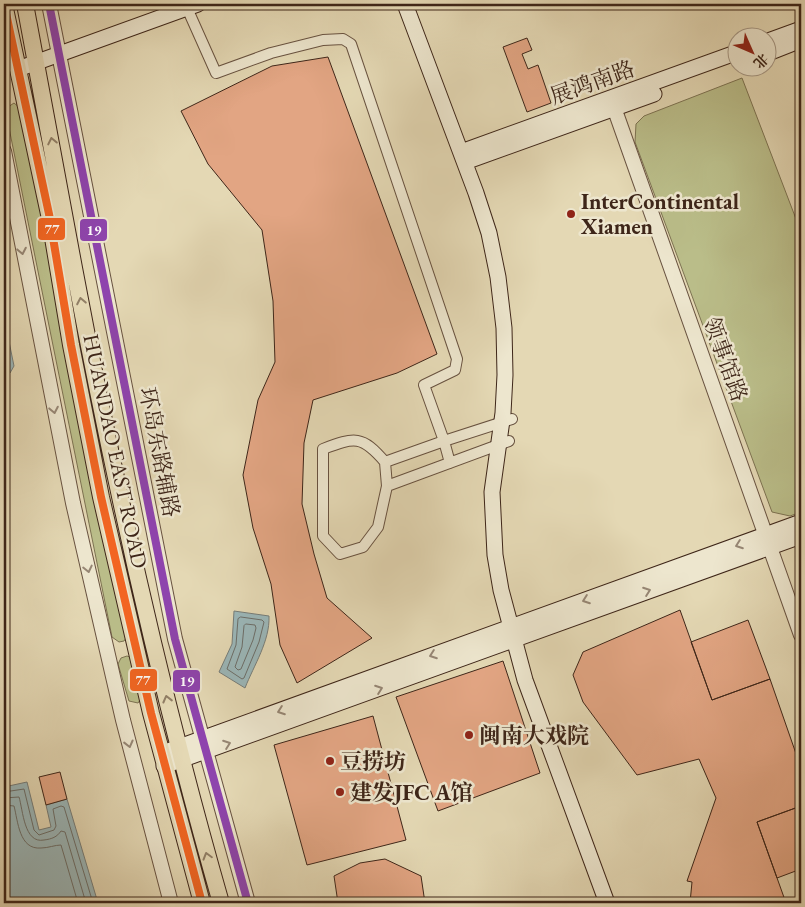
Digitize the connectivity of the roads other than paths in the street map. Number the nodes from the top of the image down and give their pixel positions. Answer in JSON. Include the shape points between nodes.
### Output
{"nodes":[{"id":1,"x":4,"y":4,"type":"edge"},
{"id":2,"x":25,"y":4,"type":"edge"},
{"id":3,"x":49,"y":4,"type":"edge"},
{"id":4,"x":170,"y":4,"type":"edge"},
{"id":5,"x":404,"y":4,"type":"edge"},
{"id":6,"x":415,"y":4,"type":"edge"},
{"id":7,"x":192,"y":6,"type":"edge"},
{"id":8,"x":801,"y":29,"type":"edge"},
{"id":9,"x":30,"y":32,"type":"junction"},
{"id":10,"x":778,"y":37,"type":"edge"},
{"id":11,"x":801,"y":40,"type":"edge"},
{"id":12,"x":8,"y":41,"type":"edge"},
{"id":13,"x":778,"y":48,"type":"edge"},
{"id":14,"x":58,"y":50,"type":"junction"},
{"id":15,"x":728,"y":56,"type":"edge"},
{"id":16,"x":35,"y":58,"type":"junction"},
{"id":17,"x":17,"y":65,"type":"junction"},
{"id":18,"x":728,"y":66,"type":"edge"},
{"id":19,"x":613,"y":103,"type":"junction"},
{"id":20,"x":4,"y":151,"type":"edge"},
{"id":21,"x":468,"y":156,"type":"junction"},
{"id":22,"x":507,"y":420,"type":"junction"},
{"id":23,"x":444,"y":442,"type":"junction"},
{"id":24,"x":504,"y":443,"type":"junction"},
{"id":25,"x":385,"y":462,"type":"junction"},
{"id":26,"x":450,"y":463,"type":"junction"},
{"id":27,"x":387,"y":486,"type":"junction"},
{"id":28,"x":801,"y":522,"type":"edge"},
{"id":29,"x":801,"y":536,"type":"edge"},
{"id":30,"x":768,"y":541,"type":"junction"},
{"id":31,"x":518,"y":632,"type":"junction"},
{"id":32,"x":801,"y":635,"type":"edge"},
{"id":33,"x":203,"y":745,"type":"junction"},
{"id":34,"x":181,"y":754,"type":"junction"},
{"id":35,"x":163,"y":760,"type":"junction"},
{"id":36,"x":171,"y":903,"type":"edge"},
{"id":37,"x":202,"y":903,"type":"edge"},
{"id":38,"x":221,"y":903,"type":"edge"},
{"id":39,"x":248,"y":903,"type":"edge"},
{"id":40,"x":607,"y":903,"type":"edge"},
{"id":41,"x":618,"y":903,"type":"edge"}],
"edges":[{"from":1,"to":12,"type":"main road","name":"HUANDAO EAST ROAD"},
{"from":2,"to":9,"type":"main road","name":"HUANDAO EAST ROAD"},
{"from":3,"to":14,"type":"street","name":"环岛东路辅路"},
{"from":4,"to":14,"type":"main road"},
{"from":5,"to":21,"type":"main road"},
{"from":6,"to":21,"type":"main road"},
{"from":7,"to":14,"type":"main road"},
{"from":7,"to":23,"type":"street","via":[[216,73],[271,53],[323,40],[343,39],[351,44],[457,359],[454,370],[424,385]]},
{"from":8,"to":10,"type":"main road"},
{"from":9,"to":12,"type":"main road"},
{"from":9,"to":16,"type":"main road","name":"HUANDAO EAST ROAD"},
{"from":11,"to":13,"type":"main road"},
{"from":12,"to":17,"type":"main road","name":"HUANDAO EAST ROAD"},
{"from":14,"to":16,"type":"main road"},
{"from":14,"to":33,"type":"street","name":"环岛东路辅路","via":[[175,639]]},
{"from":15,"to":19,"type":"main road","name":"展鸿南路"},
{"from":16,"to":17,"type":"main road"},
{"from":34,"to":16,"type":"main road","name":"HUANDAO EAST ROAD","one_way":true,"via":[[100,399]]},
{"from":17,"to":35,"type":"main road","name":"HUANDAO EAST ROAD","via":[[49,214],[101,497]]},
{"from":18,"to":19,"type":"main road","name":"展鸿南路"},
{"from":19,"to":21,"type":"main road","name":"展鸿南路"},
{"from":19,"to":30,"type":"street","name":"领事馆路"},
{"from":20,"to":36,"type":"street","one_way":true,"via":[[73,504],[123,720]]},
{"from":21,"to":22,"type":"main road","via":[[489,233],[502,300]]},
{"from":22,"to":23,"type":"street"},
{"from":22,"to":24,"type":"main road"},
{"from":23,"to":25,"type":"street"},
{"from":23,"to":26,"type":"street"},
{"from":24,"to":26,"type":"street"},
{"from":24,"to":31,"type":"main road","via":[[505,547]]},
{"from":25,"to":27,"type":"street"},
{"from":25,"to":27,"type":"street","via":[[364,442],[347,440],[323,449],[323,536],[340,554],[363,547],[378,527]]},
{"from":26,"to":27,"type":"street"},
{"from":28,"to":30,"type":"main road"},
{"from":29,"to":30,"type":"main road"},
{"from":30,"to":31,"type":"main road"},
{"from":30,"to":32,"type":"street","name":"领事馆路"},
{"from":31,"to":33,"type":"main road"},
{"from":31,"to":40,"type":"main road","via":[[525,680]]},
{"from":31,"to":41,"type":"main road"},
{"from":33,"to":34,"type":"main road"},
{"from":33,"to":39,"type":"street","name":"环岛东路辅路"},
{"from":34,"to":35,"type":"main road"},
{"from":38,"to":34,"type":"main road","name":"HUANDAO EAST ROAD","one_way":true},
{"from":35,"to":37,"type":"main road","name":"HUANDAO EAST ROAD"}]}
